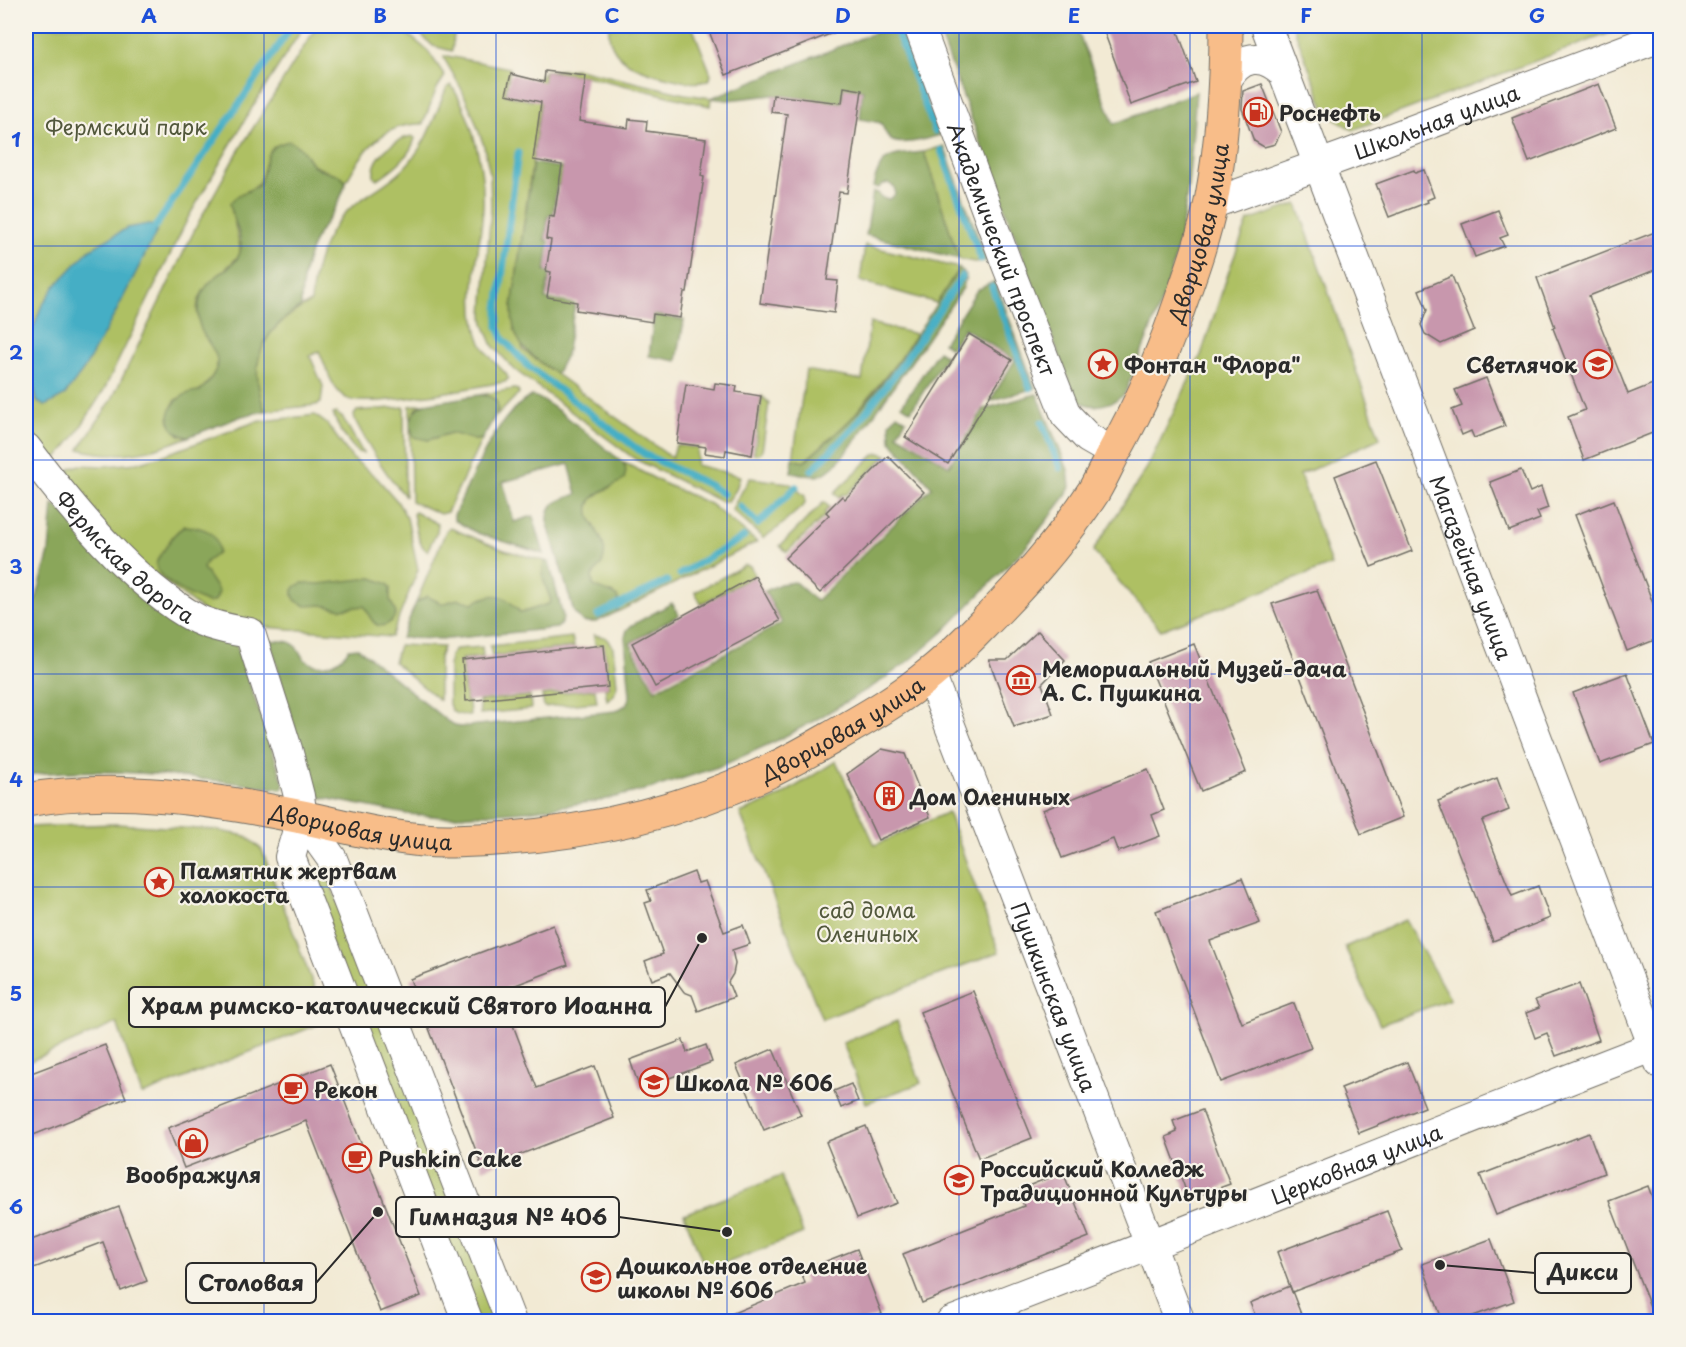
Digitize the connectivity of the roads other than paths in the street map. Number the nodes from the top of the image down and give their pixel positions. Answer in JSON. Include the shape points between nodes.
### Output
{"nodes":[{"id":1,"x":919,"y":26,"type":"edge"},
{"id":2,"x":1226,"y":26,"type":"edge"},
{"id":3,"x":1266,"y":26,"type":"edge"},
{"id":4,"x":1660,"y":37,"type":"edge"},
{"id":5,"x":1283,"y":72,"type":"junction"},
{"id":6,"x":1226,"y":81,"type":"junction"},
{"id":7,"x":1319,"y":165,"type":"junction"},
{"id":8,"x":1211,"y":204,"type":"junction"},
{"id":9,"x":26,"y":448,"type":"edge"},
{"id":10,"x":1114,"y":453,"type":"junction"},
{"id":11,"x":930,"y":674,"type":"junction"},
{"id":12,"x":26,"y":801,"type":"edge"},
{"id":13,"x":302,"y":818,"type":"junction"},
{"id":14,"x":1658,"y":1051,"type":"edge"},
{"id":15,"x":1150,"y":1245,"type":"junction"},
{"id":16,"x":468,"y":1322,"type":"edge"},
{"id":17,"x":511,"y":1322,"type":"edge"},
{"id":18,"x":951,"y":1322,"type":"edge"},
{"id":19,"x":1180,"y":1322,"type":"edge"}],
"edges":[{"from":1,"to":10,"type":"street","name":"Академический проспект","via":[[1066,415],[1088,438]]},
{"from":2,"to":6,"type":"main road","name":"Дворцовая улица"},
{"from":3,"to":5,"type":"street","name":"Магазейная улица"},
{"from":4,"to":7,"type":"street","name":"Школьная улица"},
{"from":5,"to":6,"type":"street","via":[[1263,59],[1251,59],[1231,70]]},
{"from":5,"to":7,"type":"street","name":"Магазейная улица"},
{"from":6,"to":8,"type":"main road","name":"Дворцовая улица"},
{"from":7,"to":8,"type":"street","name":"Школьная улица"},
{"from":7,"to":14,"type":"street","name":"Магазейная улица"},
{"from":8,"to":10,"type":"main road","name":"Дворцовая улица","via":[[1167,342]]},
{"from":9,"to":13,"type":"street","name":"Фермская дорога","via":[[111,549],[177,607],[199,620],[250,633],[287,749]]},
{"from":10,"to":11,"type":"main road","name":"Дворцовая улица","via":[[1063,536],[1018,589]]},
{"from":11,"to":13,"type":"main road","name":"Дворцовая улица","via":[[885,707],[769,771],[681,806],[609,824],[504,838],[427,841]]},
{"from":11,"to":15,"type":"street","name":"Пушкинская улица"},
{"from":12,"to":13,"type":"main road","name":"Дворцовая улица","via":[[100,793],[190,800]]},
{"from":13,"to":16,"type":"street","via":[[290,857]]},
{"from":13,"to":17,"type":"street","via":[[332,860]]},
{"from":14,"to":15,"type":"street","name":"Церковная улица"},
{"from":15,"to":18,"type":"street","name":"Церковная улица"},
{"from":15,"to":19,"type":"street","name":"Пушкинская улица"}]}
